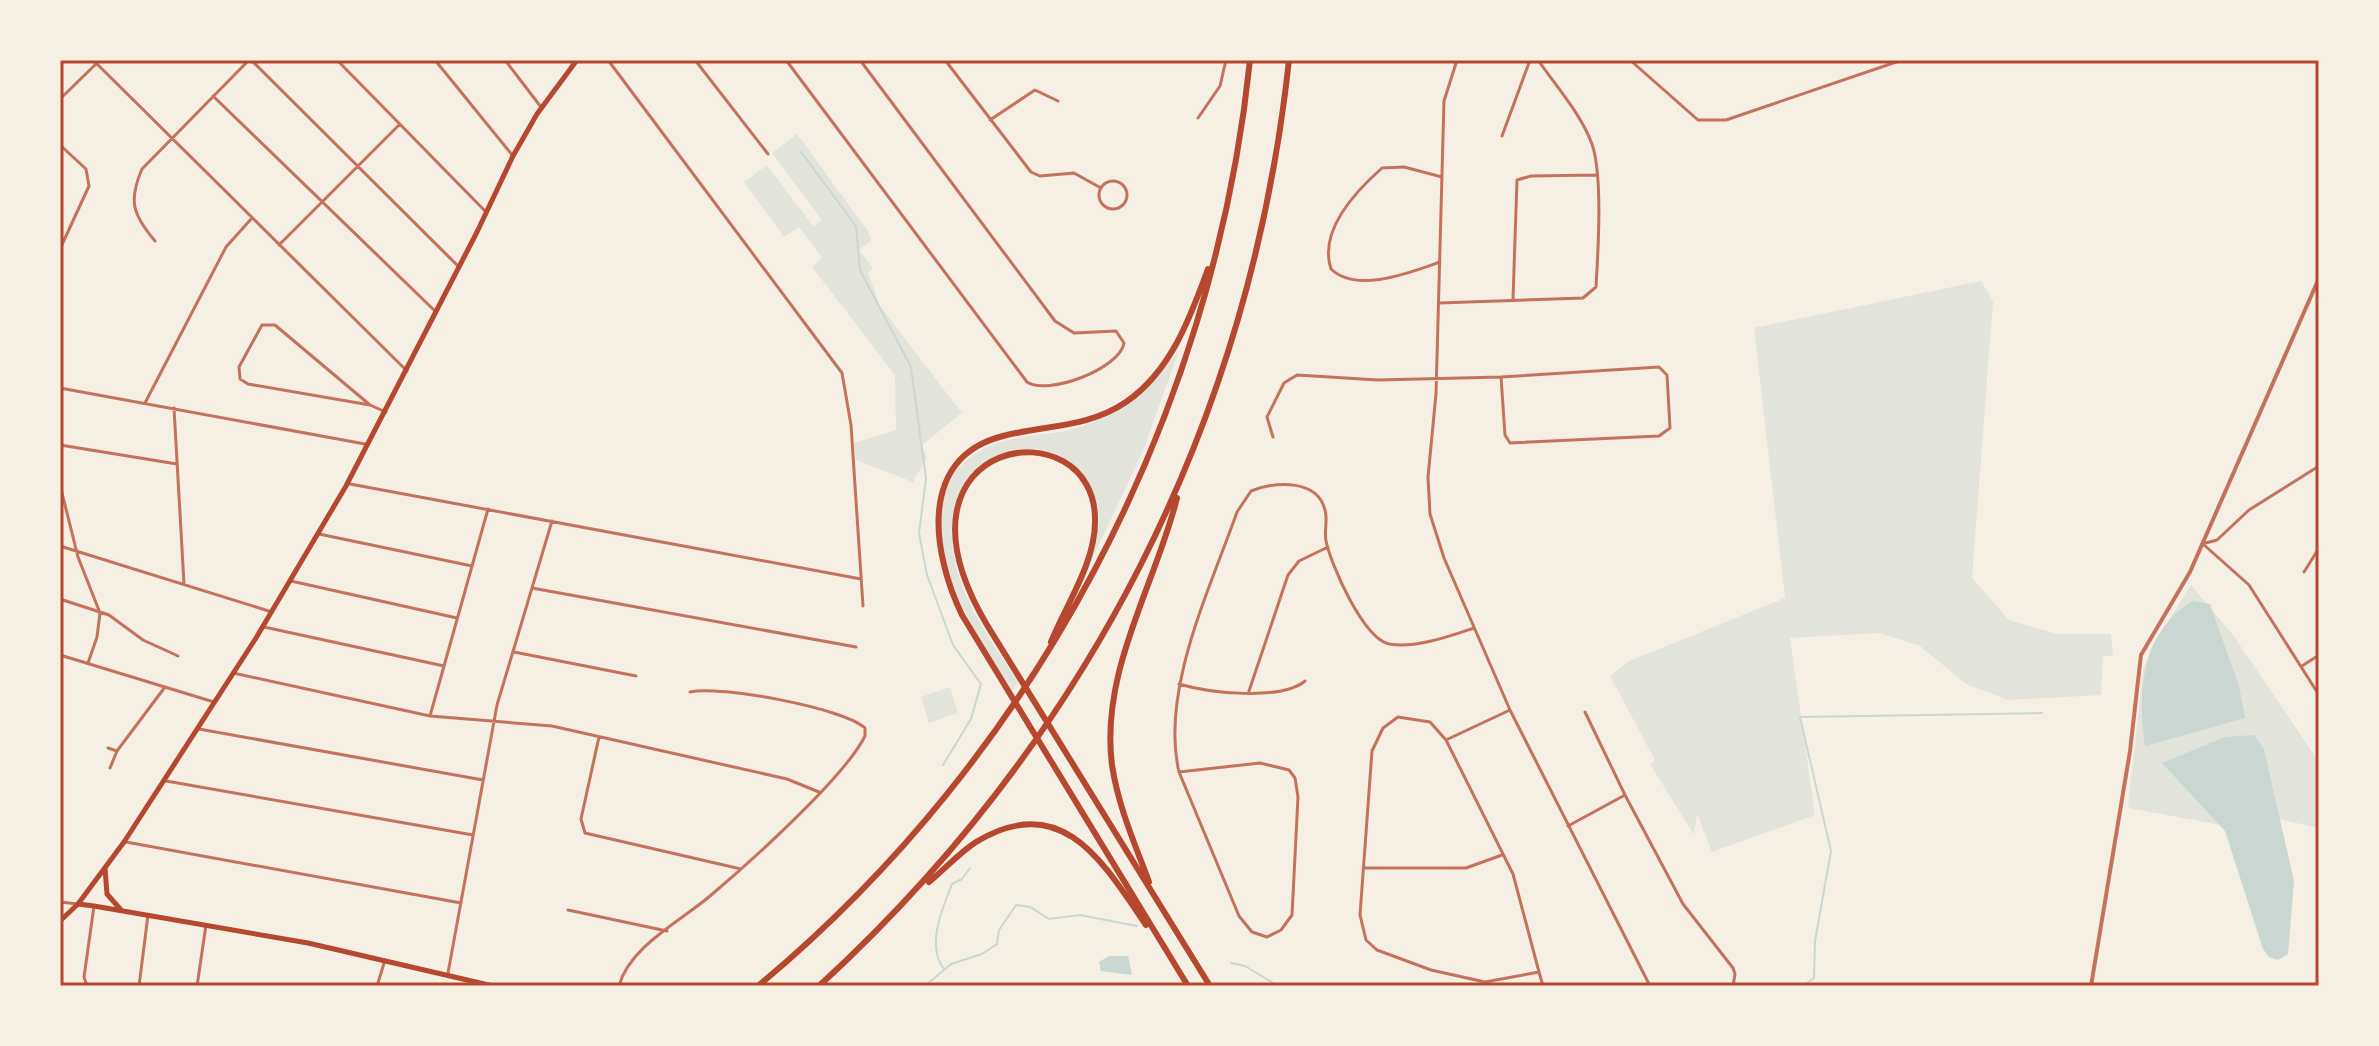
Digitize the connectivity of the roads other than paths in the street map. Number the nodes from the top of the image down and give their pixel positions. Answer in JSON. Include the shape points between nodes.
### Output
{"nodes":[{"id":1,"x":250,"y":60,"type":"edge"},
{"id":2,"x":337,"y":60,"type":"edge"},
{"id":3,"x":435,"y":60,"type":"edge"},
{"id":4,"x":505,"y":60,"type":"edge"},
{"id":5,"x":577,"y":60,"type":"edge"},
{"id":6,"x":608,"y":60,"type":"edge"},
{"id":7,"x":695,"y":60,"type":"edge"},
{"id":8,"x":786,"y":60,"type":"edge"},
{"id":9,"x":860,"y":60,"type":"edge"},
{"id":10,"x":945,"y":60,"type":"edge"},
{"id":11,"x":1226,"y":60,"type":"edge"},
{"id":12,"x":1250,"y":60,"type":"edge"},
{"id":13,"x":1289,"y":60,"type":"edge"},
{"id":14,"x":1457,"y":60,"type":"edge"},
{"id":15,"x":1530,"y":60,"type":"edge"},
{"id":16,"x":1538,"y":60,"type":"edge"},
{"id":17,"x":1630,"y":60,"type":"edge"},
{"id":18,"x":1902,"y":60,"type":"edge"},
{"id":19,"x":94,"y":62,"type":"edge"},
{"id":20,"x":213,"y":96,"type":"junction"},
{"id":21,"x":60,"y":99,"type":"edge"},
{"id":22,"x":1058,"y":101,"type":"dead end"},
{"id":23,"x":541,"y":107,"type":"junction"},
{"id":24,"x":1198,"y":118,"type":"dead end"},
{"id":25,"x":990,"y":120,"type":"junction"},
{"id":26,"x":400,"y":124,"type":"junction"},
{"id":27,"x":1502,"y":136,"type":"dead end"},
{"id":28,"x":172,"y":138,"type":"junction"},
{"id":29,"x":60,"y":145,"type":"edge"},
{"id":30,"x":768,"y":154,"type":"dead end"},
{"id":31,"x":513,"y":156,"type":"junction"},
{"id":32,"x":358,"y":166,"type":"junction"},
{"id":33,"x":1597,"y":175,"type":"junction"},
{"id":34,"x":1442,"y":177,"type":"junction"},
{"id":35,"x":1101,"y":188,"type":"junction"},
{"id":36,"x":322,"y":202,"type":"junction"},
{"id":37,"x":486,"y":212,"type":"junction"},
{"id":38,"x":252,"y":218,"type":"junction"},
{"id":39,"x":1219,"y":239,"type":"junction"},
{"id":40,"x":155,"y":241,"type":"dead end"},
{"id":41,"x":279,"y":245,"type":"junction"},
{"id":42,"x":60,"y":249,"type":"edge"},
{"id":43,"x":1440,"y":262,"type":"junction"},
{"id":44,"x":459,"y":267,"type":"junction"},
{"id":45,"x":2319,"y":278,"type":"edge"},
{"id":46,"x":1513,"y":301,"type":"junction"},
{"id":47,"x":1439,"y":303,"type":"junction"},
{"id":48,"x":436,"y":312,"type":"junction"},
{"id":49,"x":407,"y":371,"type":"junction"},
{"id":50,"x":1501,"y":377,"type":"junction"},
{"id":51,"x":1436,"y":381,"type":"junction"},
{"id":52,"x":60,"y":388,"type":"edge"},
{"id":53,"x":145,"y":403,"type":"junction"},
{"id":54,"x":370,"y":405,"type":"junction"},
{"id":55,"x":174,"y":408,"type":"junction"},
{"id":56,"x":386,"y":412,"type":"junction"},
{"id":57,"x":1273,"y":437,"type":"dead end"},
{"id":58,"x":60,"y":445,"type":"edge"},
{"id":59,"x":369,"y":445,"type":"junction"},
{"id":60,"x":177,"y":464,"type":"junction"},
{"id":61,"x":2319,"y":466,"type":"edge"},
{"id":62,"x":1181,"y":480,"type":"junction"},
{"id":63,"x":348,"y":483,"type":"junction"},
{"id":64,"x":60,"y":485,"type":"edge"},
{"id":65,"x":488,"y":509,"type":"junction"},
{"id":66,"x":552,"y":521,"type":"junction"},
{"id":67,"x":318,"y":534,"type":"junction"},
{"id":68,"x":2202,"y":544,"type":"junction"},
{"id":69,"x":60,"y":546,"type":"edge"},
{"id":70,"x":1328,"y":547,"type":"junction"},
{"id":71,"x":2319,"y":548,"type":"edge"},
{"id":72,"x":77,"y":552,"type":"junction"},
{"id":73,"x":472,"y":566,"type":"junction"},
{"id":74,"x":2304,"y":572,"type":"dead end"},
{"id":75,"x":861,"y":579,"type":"junction"},
{"id":76,"x":291,"y":581,"type":"junction"},
{"id":77,"x":184,"y":585,"type":"junction"},
{"id":78,"x":532,"y":588,"type":"junction"},
{"id":79,"x":60,"y":599,"type":"edge"},
{"id":80,"x":863,"y":606,"type":"dead end"},
{"id":81,"x":272,"y":612,"type":"junction"},
{"id":82,"x":100,"y":613,"type":"junction"},
{"id":83,"x":457,"y":618,"type":"junction"},
{"id":84,"x":263,"y":627,"type":"junction"},
{"id":85,"x":1474,"y":628,"type":"junction"},
{"id":86,"x":856,"y":647,"type":"dead end"},
{"id":87,"x":513,"y":651,"type":"junction"},
{"id":88,"x":60,"y":655,"type":"edge"},
{"id":89,"x":2319,"y":655,"type":"edge"},
{"id":90,"x":178,"y":656,"type":"dead end"},
{"id":91,"x":1043,"y":660,"type":"junction"},
{"id":92,"x":88,"y":663,"type":"junction"},
{"id":93,"x":444,"y":666,"type":"junction"},
{"id":94,"x":2301,"y":667,"type":"junction"},
{"id":95,"x":233,"y":673,"type":"junction"},
{"id":96,"x":636,"y":676,"type":"dead end"},
{"id":97,"x":1305,"y":681,"type":"dead end"},
{"id":98,"x":1179,"y":684,"type":"junction"},
{"id":99,"x":165,"y":687,"type":"junction"},
{"id":100,"x":1249,"y":691,"type":"junction"},
{"id":101,"x":690,"y":692,"type":"dead end"},
{"id":102,"x":2319,"y":695,"type":"edge"},
{"id":103,"x":214,"y":702,"type":"junction"},
{"id":104,"x":1510,"y":710,"type":"junction"},
{"id":105,"x":1585,"y":712,"type":"dead end"},
{"id":106,"x":430,"y":716,"type":"junction"},
{"id":107,"x":494,"y":721,"type":"junction"},
{"id":108,"x":197,"y":728,"type":"junction"},
{"id":109,"x":599,"y":737,"type":"junction"},
{"id":110,"x":1446,"y":740,"type":"junction"},
{"id":111,"x":108,"y":748,"type":"dead end"},
{"id":112,"x":117,"y":751,"type":"junction"},
{"id":113,"x":110,"y":768,"type":"dead end"},
{"id":114,"x":1179,"y":772,"type":"junction"},
{"id":115,"x":483,"y":780,"type":"junction"},
{"id":116,"x":163,"y":781,"type":"junction"},
{"id":117,"x":819,"y":792,"type":"junction"},
{"id":118,"x":1625,"y":795,"type":"junction"},
{"id":119,"x":1567,"y":827,"type":"junction"},
{"id":120,"x":473,"y":835,"type":"junction"},
{"id":121,"x":124,"y":842,"type":"junction"},
{"id":122,"x":1503,"y":854,"type":"junction"},
{"id":123,"x":105,"y":868,"type":"junction"},
{"id":124,"x":1364,"y":868,"type":"junction"},
{"id":125,"x":741,"y":869,"type":"junction"},
{"id":126,"x":1152,"y":893,"type":"junction"},
{"id":127,"x":914,"y":894,"type":"junction"},
{"id":128,"x":60,"y":902,"type":"edge"},
{"id":129,"x":461,"y":903,"type":"junction"},
{"id":130,"x":78,"y":904,"type":"junction"},
{"id":131,"x":94,"y":906,"type":"junction"},
{"id":132,"x":568,"y":910,"type":"dead end"},
{"id":133,"x":122,"y":911,"type":"junction"},
{"id":134,"x":148,"y":915,"type":"junction"},
{"id":135,"x":60,"y":921,"type":"edge"},
{"id":136,"x":206,"y":925,"type":"junction"},
{"id":137,"x":667,"y":931,"type":"junction"},
{"id":138,"x":385,"y":960,"type":"junction"},
{"id":139,"x":1539,"y":972,"type":"junction"},
{"id":140,"x":447,"y":976,"type":"junction"},
{"id":141,"x":1186,"y":983,"type":"edge"},
{"id":142,"x":87,"y":986,"type":"edge"},
{"id":143,"x":139,"y":986,"type":"edge"},
{"id":144,"x":197,"y":986,"type":"edge"},
{"id":145,"x":377,"y":986,"type":"edge"},
{"id":146,"x":493,"y":986,"type":"edge"},
{"id":147,"x":619,"y":986,"type":"edge"},
{"id":148,"x":758,"y":986,"type":"edge"},
{"id":149,"x":819,"y":986,"type":"edge"},
{"id":150,"x":1210,"y":986,"type":"edge"},
{"id":151,"x":1543,"y":986,"type":"edge"},
{"id":152,"x":1650,"y":986,"type":"edge"},
{"id":153,"x":1733,"y":986,"type":"edge"},
{"id":154,"x":2091,"y":986,"type":"edge"}],
"edges":[{"from":1,"to":20,"type":"street"},
{"from":1,"to":32,"type":"street"},
{"from":2,"to":26,"type":"street"},
{"from":3,"to":31,"type":"street"},
{"from":4,"to":23,"type":"street"},
{"from":5,"to":23,"type":"main road"},
{"from":6,"to":75,"type":"street","via":[[842,373],[851,425]]},
{"from":7,"to":30,"type":"street"},
{"from":8,"to":9,"type":"street","via":[[1021,377],[1043,387],[1084,377],[1120,354],[1122,337],[1110,330],[1069,332],[1058,324]]},
{"from":10,"to":25,"type":"street"},
{"from":11,"to":24,"type":"street","via":[[1220,86]]},
{"from":12,"to":39,"type":"highway","via":[[1238,155]]},
{"from":13,"to":62,"type":"highway","via":[[1269,196],[1246,294]]},
{"from":14,"to":34,"type":"street","via":[[1444,101]]},
{"from":15,"to":27,"type":"street"},
{"from":16,"to":33,"type":"street","via":[[1589,136]]},
{"from":17,"to":18,"type":"street","via":[[1692,116],[1707,123]]},
{"from":19,"to":21,"type":"street"},
{"from":19,"to":28,"type":"street"},
{"from":20,"to":28,"type":"street"},
{"from":20,"to":36,"type":"street"},
{"from":22,"to":25,"type":"street","via":[[1044,91],[1030,92]]},
{"from":23,"to":31,"type":"main road"},
{"from":25,"to":35,"type":"street","via":[[1031,172],[1074,173]]},
{"from":26,"to":32,"type":"street"},
{"from":26,"to":37,"type":"street"},
{"from":28,"to":38,"type":"street"},
{"from":28,"to":40,"type":"street","via":[[144,166],[132,196],[136,217]]},
{"from":29,"to":42,"type":"street","via":[[83,165],[89,186]]},
{"from":31,"to":37,"type":"main road"},
{"from":32,"to":36,"type":"street"},
{"from":32,"to":44,"type":"street"},
{"from":33,"to":46,"type":"street","via":[[1593,293]]},
{"from":33,"to":46,"type":"street","via":[[1517,180]]},
{"from":34,"to":43,"type":"street"},
{"from":34,"to":43,"type":"street","via":[[1404,167],[1382,168],[1345,207],[1329,255],[1331,269],[1348,279],[1392,277]]},
{"from":35,"to":35,"type":"street","via":[[1120,183],[1126,199],[1109,208],[1100,198]]},
{"from":36,"to":41,"type":"street"},
{"from":36,"to":48,"type":"street"},
{"from":37,"to":44,"type":"main road"},
{"from":38,"to":41,"type":"street"},
{"from":38,"to":53,"type":"street","via":[[226,247]]},
{"from":39,"to":91,"type":"highway","via":[[1186,358],[1145,466],[1102,558]]},
{"from":39,"to":141,"type":"highway","via":[[1183,332],[1138,394],[1079,423],[985,443],[949,476],[937,520],[944,570],[962,615]]},
{"from":41,"to":49,"type":"street"},
{"from":43,"to":47,"type":"street"},
{"from":44,"to":48,"type":"main road"},
{"from":45,"to":68,"type":"street"},
{"from":46,"to":47,"type":"street"},
{"from":47,"to":51,"type":"street"},
{"from":48,"to":49,"type":"main road"},
{"from":49,"to":56,"type":"main road"},
{"from":50,"to":50,"type":"street","via":[[1659,367],[1667,375],[1670,428],[1659,436],[1510,443]]},
{"from":50,"to":51,"type":"street"},
{"from":51,"to":57,"type":"street","via":[[1290,377],[1267,417]]},
{"from":51,"to":85,"type":"street","via":[[1428,500],[1440,546]]},
{"from":52,"to":53,"type":"street"},
{"from":53,"to":55,"type":"street"},
{"from":54,"to":54,"type":"street","via":[[248,384],[240,379],[239,367],[262,325],[275,325]]},
{"from":54,"to":56,"type":"street"},
{"from":55,"to":59,"type":"street"},
{"from":55,"to":60,"type":"street"},
{"from":56,"to":59,"type":"main road"},
{"from":58,"to":60,"type":"street"},
{"from":59,"to":63,"type":"main road"},
{"from":60,"to":77,"type":"street"},
{"from":61,"to":68,"type":"street","via":[[2249,510],[2217,540]]},
{"from":62,"to":126,"type":"highway","via":[[1117,677],[1111,720],[1119,797]]},
{"from":62,"to":127,"type":"highway","via":[[1128,592],[1060,706],[966,834]]},
{"from":63,"to":65,"type":"street"},
{"from":63,"to":67,"type":"main road"},
{"from":64,"to":72,"type":"street"},
{"from":65,"to":66,"type":"street"},
{"from":65,"to":73,"type":"street"},
{"from":66,"to":75,"type":"street"},
{"from":66,"to":78,"type":"street"},
{"from":67,"to":73,"type":"street"},
{"from":67,"to":76,"type":"main road"},
{"from":68,"to":94,"type":"street","via":[[2249,585]]},
{"from":68,"to":154,"type":"street","via":[[2138,667],[2130,751]]},
{"from":69,"to":72,"type":"street"},
{"from":70,"to":85,"type":"street","via":[[1361,620],[1381,641],[1420,642]]},
{"from":70,"to":98,"type":"street","via":[[1325,509],[1313,492],[1286,484],[1251,491],[1237,512]]},
{"from":70,"to":100,"type":"street","via":[[1299,561],[1288,575]]},
{"from":71,"to":74,"type":"street"},
{"from":72,"to":77,"type":"street"},
{"from":72,"to":82,"type":"street"},
{"from":73,"to":83,"type":"street"},
{"from":75,"to":80,"type":"street"},
{"from":76,"to":81,"type":"main road"},
{"from":76,"to":83,"type":"street"},
{"from":77,"to":81,"type":"street"},
{"from":78,"to":86,"type":"street"},
{"from":78,"to":87,"type":"street"},
{"from":79,"to":82,"type":"street"},
{"from":81,"to":84,"type":"main road"},
{"from":82,"to":90,"type":"street"},
{"from":82,"to":92,"type":"street"},
{"from":83,"to":93,"type":"street"},
{"from":84,"to":93,"type":"street"},
{"from":84,"to":95,"type":"main road"},
{"from":85,"to":104,"type":"street"},
{"from":87,"to":96,"type":"street"},
{"from":87,"to":107,"type":"street"},
{"from":88,"to":92,"type":"street"},
{"from":89,"to":94,"type":"street"},
{"from":91,"to":126,"type":"highway","via":[[1087,557],[1096,517],[1089,491],[1075,471],[1043,453],[1022,451],[985,463],[966,482],[954,520],[960,565],[981,614]]},
{"from":91,"to":148,"type":"highway","via":[[1003,722],[889,862]]},
{"from":92,"to":99,"type":"street"},
{"from":93,"to":106,"type":"street"},
{"from":94,"to":102,"type":"street"},
{"from":95,"to":103,"type":"main road"},
{"from":95,"to":106,"type":"street"},
{"from":97,"to":100,"type":"street","via":[[1289,691]]},
{"from":98,"to":100,"type":"street"},
{"from":98,"to":114,"type":"street","via":[[1174,728]]},
{"from":99,"to":103,"type":"street"},
{"from":99,"to":112,"type":"street"},
{"from":101,"to":117,"type":"street","via":[[714,690],[838,712],[865,728],[855,751]]},
{"from":103,"to":108,"type":"main road"},
{"from":104,"to":110,"type":"street"},
{"from":104,"to":119,"type":"street"},
{"from":105,"to":118,"type":"street"},
{"from":106,"to":107,"type":"street"},
{"from":107,"to":109,"type":"street"},
{"from":107,"to":115,"type":"street"},
{"from":108,"to":115,"type":"street"},
{"from":108,"to":116,"type":"main road"},
{"from":109,"to":117,"type":"street","via":[[787,779]]},
{"from":109,"to":125,"type":"street","via":[[581,819],[585,833]]},
{"from":110,"to":122,"type":"street"},
{"from":110,"to":124,"type":"street","via":[[1430,722],[1406,716],[1398,717],[1376,739]]},
{"from":111,"to":112,"type":"street"},
{"from":112,"to":113,"type":"street"},
{"from":114,"to":114,"type":"street","via":[[1260,763],[1293,774],[1298,797],[1294,904],[1281,930],[1260,936],[1244,924]]},
{"from":115,"to":120,"type":"street"},
{"from":116,"to":120,"type":"street"},
{"from":116,"to":121,"type":"main road"},
{"from":117,"to":125,"type":"street"},
{"from":118,"to":119,"type":"street"},
{"from":118,"to":153,"type":"street","via":[[1683,904],[1733,968]]},
{"from":119,"to":152,"type":"street"},
{"from":120,"to":129,"type":"street"},
{"from":121,"to":123,"type":"main road"},
{"from":121,"to":129,"type":"street"},
{"from":122,"to":124,"type":"street","via":[[1466,868]]},
{"from":122,"to":139,"type":"street"},
{"from":123,"to":130,"type":"main road"},
{"from":123,"to":133,"type":"main road","via":[[107,894]]},
{"from":124,"to":139,"type":"street","via":[[1361,924],[1366,940],[1377,950],[1467,980],[1494,982]]},
{"from":125,"to":137,"type":"street"},
{"from":126,"to":150,"type":"highway"},
{"from":127,"to":141,"type":"highway","via":[[987,835],[1023,824],[1053,826],[1073,835],[1101,861]]},
{"from":127,"to":149,"type":"highway"},
{"from":128,"to":130,"type":"street"},
{"from":129,"to":140,"type":"street"},
{"from":130,"to":131,"type":"main road"},
{"from":130,"to":135,"type":"main road"},
{"from":131,"to":133,"type":"main road"},
{"from":131,"to":142,"type":"street"},
{"from":132,"to":137,"type":"street"},
{"from":133,"to":134,"type":"main road"},
{"from":134,"to":136,"type":"main road"},
{"from":134,"to":143,"type":"street"},
{"from":136,"to":138,"type":"main road"},
{"from":136,"to":144,"type":"street"},
{"from":137,"to":147,"type":"street","via":[[631,962]]},
{"from":138,"to":140,"type":"main road"},
{"from":138,"to":145,"type":"street"},
{"from":139,"to":151,"type":"street"},
{"from":140,"to":146,"type":"main road"}]}
